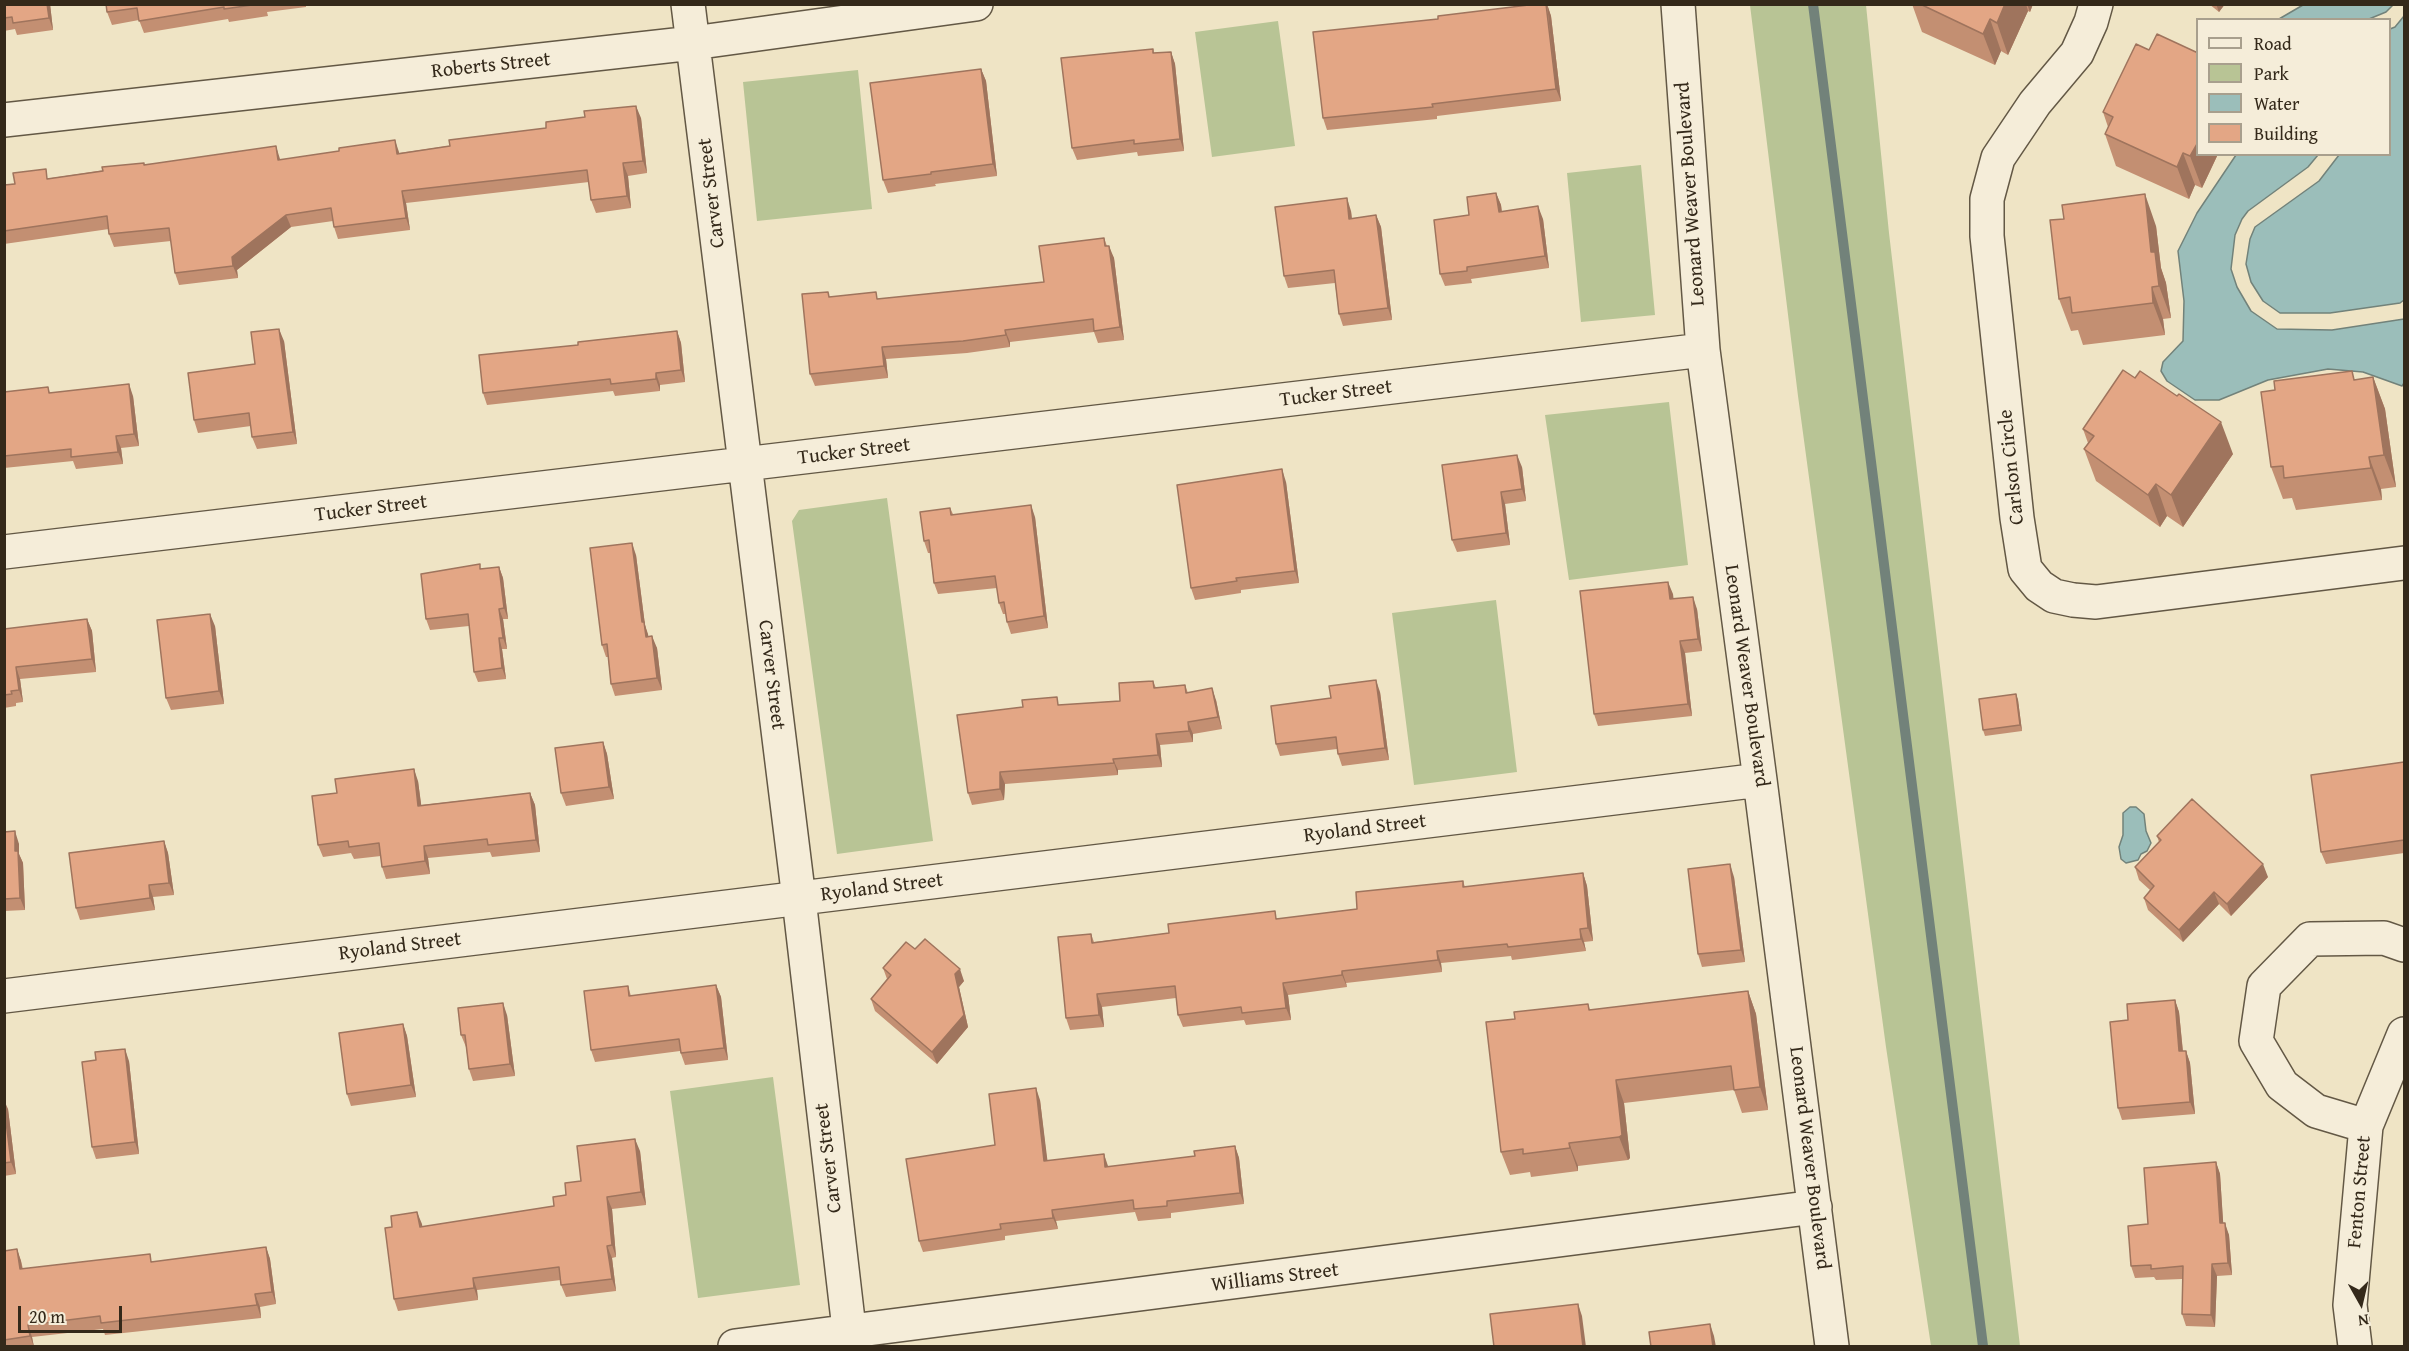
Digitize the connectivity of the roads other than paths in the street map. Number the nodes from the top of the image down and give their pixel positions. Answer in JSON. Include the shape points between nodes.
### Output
{"nodes":[{"id":1,"x":688,"y":4,"type":"edge"},
{"id":2,"x":976,"y":4,"type":"edge"},
{"id":3,"x":1677,"y":4,"type":"edge"},
{"id":4,"x":2096,"y":4,"type":"edge"},
{"id":5,"x":693,"y":43,"type":"junction"},
{"id":6,"x":4,"y":120,"type":"edge"},
{"id":7,"x":1703,"y":350,"type":"junction"},
{"id":8,"x":745,"y":465,"type":"junction"},
{"id":9,"x":4,"y":552,"type":"edge"},
{"id":10,"x":2404,"y":563,"type":"edge"},
{"id":11,"x":1760,"y":780,"type":"junction"},
{"id":12,"x":799,"y":899,"type":"junction"},
{"id":13,"x":2404,"y":945,"type":"edge"},
{"id":14,"x":4,"y":996,"type":"edge"},
{"id":15,"x":2402,"y":1039,"type":"edge"},
{"id":16,"x":2366,"y":1126,"type":"junction"},
{"id":17,"x":1815,"y":1207,"type":"junction"},
{"id":18,"x":850,"y":1340,"type":"edge"},
{"id":19,"x":735,"y":1347,"type":"edge"},
{"id":20,"x":1832,"y":1347,"type":"edge"},
{"id":21,"x":2355,"y":1347,"type":"edge"}],
"edges":[{"from":1,"to":5,"type":"street","name":"Carver Street"},
{"from":2,"to":5,"type":"street","name":"Roberts Street"},
{"from":3,"to":7,"type":"street","name":"Leonard Weaver Boulevard"},
{"from":4,"to":10,"type":"street","name":"Carlson Circle","via":[[2077,53],[2035,103],[1998,158],[1987,199],[1987,236],[2025,569],[2054,596],[2096,602]]},
{"from":5,"to":6,"type":"street","name":"Roberts Street"},
{"from":5,"to":8,"type":"street","name":"Carver Street"},
{"from":7,"to":8,"type":"street","name":"Tucker Street"},
{"from":7,"to":11,"type":"street","name":"Leonard Weaver Boulevard"},
{"from":8,"to":9,"type":"street","name":"Tucker Street"},
{"from":8,"to":12,"type":"street","name":"Carver Street"},
{"from":11,"to":12,"type":"street","name":"Ryoland Street"},
{"from":11,"to":17,"type":"street","name":"Leonard Weaver Boulevard"},
{"from":12,"to":14,"type":"street","name":"Ryoland Street"},
{"from":12,"to":18,"type":"street","name":"Carver Street"},
{"from":13,"to":16,"type":"street","via":[[2384,938],[2310,939],[2264,986],[2256,1041],[2282,1085],[2316,1111]]},
{"from":15,"to":16,"type":"street","name":"Fenton Street"},
{"from":16,"to":21,"type":"street","name":"Fenton Street","via":[[2350,1305]]},
{"from":17,"to":18,"type":"street","name":"Williams Street"},
{"from":17,"to":20,"type":"street","name":"Leonard Weaver Boulevard"},
{"from":18,"to":19,"type":"street","name":"Williams Street"}]}
